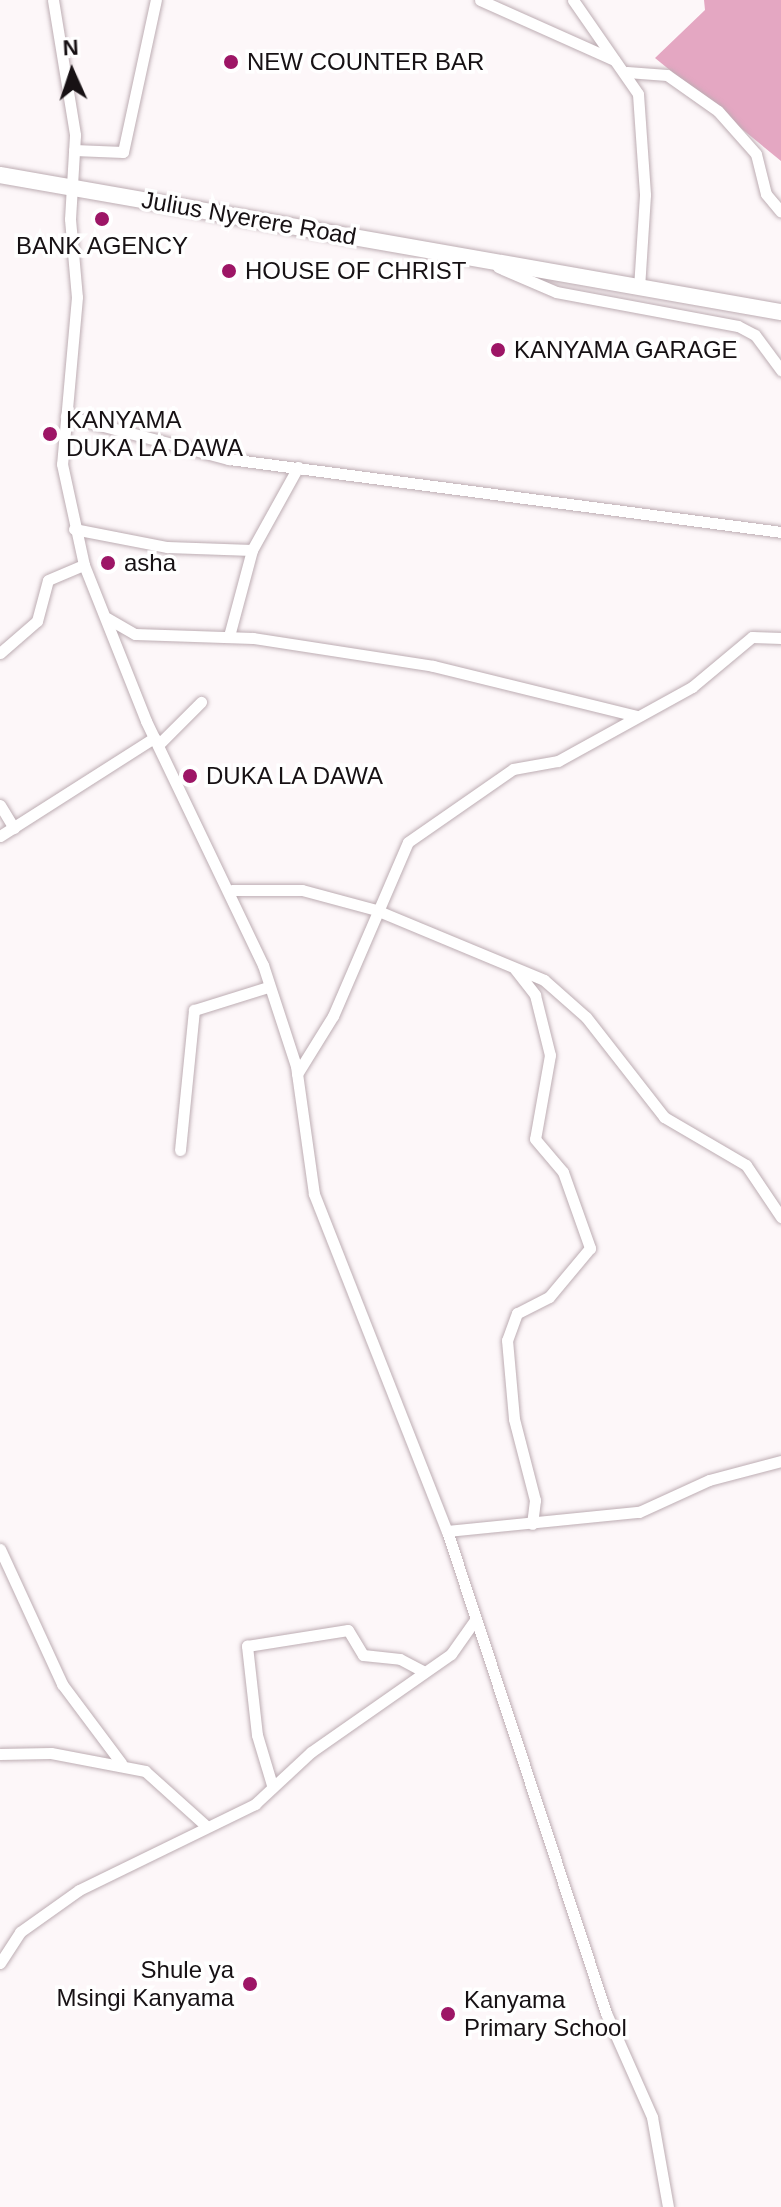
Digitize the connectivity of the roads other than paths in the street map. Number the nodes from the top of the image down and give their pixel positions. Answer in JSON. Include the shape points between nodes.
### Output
{"nodes":[{"id":1,"x":53,"y":0,"type":"edge"},
{"id":2,"x":156,"y":0,"type":"edge"},
{"id":3,"x":480,"y":0,"type":"edge"},
{"id":4,"x":573,"y":0,"type":"edge"},
{"id":5,"x":618,"y":61,"type":"junction"},
{"id":6,"x":627,"y":72,"type":"junction"},
{"id":7,"x":74,"y":150,"type":"junction"},
{"id":8,"x":0,"y":175,"type":"edge"},
{"id":9,"x":72,"y":187,"type":"junction"},
{"id":10,"x":781,"y":212,"type":"edge"},
{"id":11,"x":483,"y":259,"type":"junction"},
{"id":12,"x":639,"y":287,"type":"junction"},
{"id":13,"x":781,"y":312,"type":"edge"},
{"id":14,"x":781,"y":370,"type":"edge"},
{"id":15,"x":66,"y":416,"type":"junction"},
{"id":16,"x":298,"y":467,"type":"junction"},
{"id":17,"x":74,"y":529,"type":"junction"},
{"id":18,"x":780,"y":531,"type":"edge"},
{"id":19,"x":252,"y":550,"type":"junction"},
{"id":20,"x":84,"y":565,"type":"junction"},
{"id":21,"x":106,"y":618,"type":"junction"},
{"id":22,"x":229,"y":636,"type":"junction"},
{"id":23,"x":781,"y":638,"type":"edge"},
{"id":24,"x":0,"y":653,"type":"edge"},
{"id":25,"x":201,"y":702,"type":"dead end"},
{"id":26,"x":637,"y":716,"type":"junction"},
{"id":27,"x":156,"y":742,"type":"junction"},
{"id":28,"x":0,"y":805,"type":"edge"},
{"id":29,"x":14,"y":828,"type":"junction"},
{"id":30,"x":0,"y":836,"type":"edge"},
{"id":31,"x":232,"y":890,"type":"junction"},
{"id":32,"x":376,"y":910,"type":"junction"},
{"id":33,"x":512,"y":966,"type":"junction"},
{"id":34,"x":268,"y":987,"type":"junction"},
{"id":35,"x":297,"y":1074,"type":"junction"},
{"id":36,"x":180,"y":1150,"type":"dead end"},
{"id":37,"x":781,"y":1217,"type":"edge"},
{"id":38,"x":781,"y":1461,"type":"edge"},
{"id":39,"x":532,"y":1524,"type":"junction"},
{"id":40,"x":447,"y":1531,"type":"junction"},
{"id":41,"x":0,"y":1549,"type":"edge"},
{"id":42,"x":475,"y":1620,"type":"junction"},
{"id":43,"x":423,"y":1671,"type":"junction"},
{"id":44,"x":0,"y":1754,"type":"edge"},
{"id":45,"x":121,"y":1763,"type":"junction"},
{"id":46,"x":272,"y":1785,"type":"junction"},
{"id":47,"x":205,"y":1825,"type":"junction"},
{"id":48,"x":0,"y":1963,"type":"edge"},
{"id":49,"x":668,"y":2207,"type":"edge"}],
"edges":[{"from":1,"to":7,"type":"street"},
{"from":2,"to":7,"type":"street","via":[[123,152]]},
{"from":3,"to":5,"type":"street"},
{"from":4,"to":5,"type":"street"},
{"from":5,"to":6,"type":"street"},
{"from":6,"to":10,"type":"street","via":[[667,75],[718,111],[756,154],[766,194]]},
{"from":6,"to":12,"type":"street","via":[[638,94],[645,180]]},
{"from":7,"to":9,"type":"street"},
{"from":8,"to":9,"type":"highway","name":"Julius Nyerere Road"},
{"from":9,"to":11,"type":"highway","name":"Julius Nyerere Road"},
{"from":9,"to":15,"type":"street","via":[[77,297]]},
{"from":11,"to":12,"type":"highway","name":"Julius Nyerere Road"},
{"from":11,"to":14,"type":"street","via":[[556,292],[738,326],[763,343]]},
{"from":12,"to":13,"type":"highway","name":"Julius Nyerere Road"},
{"from":15,"to":16,"type":"street","via":[[191,453]]},
{"from":15,"to":17,"type":"street","via":[[63,478]]},
{"from":16,"to":18,"type":"street"},
{"from":16,"to":19,"type":"street"},
{"from":17,"to":19,"type":"street","via":[[167,547]]},
{"from":17,"to":20,"type":"street"},
{"from":19,"to":22,"type":"street"},
{"from":20,"to":21,"type":"street"},
{"from":20,"to":24,"type":"street","via":[[48,580],[37,621]]},
{"from":21,"to":22,"type":"street","via":[[139,634]]},
{"from":21,"to":27,"type":"street"},
{"from":22,"to":26,"type":"street","via":[[464,672]]},
{"from":23,"to":26,"type":"street","via":[[752,637],[720,669]]},
{"from":25,"to":27,"type":"street"},
{"from":26,"to":32,"type":"street","via":[[558,761],[513,769],[429,823],[401,850]]},
{"from":27,"to":29,"type":"street"},
{"from":27,"to":31,"type":"street"},
{"from":28,"to":29,"type":"street"},
{"from":29,"to":30,"type":"street"},
{"from":31,"to":32,"type":"street","via":[[302,890]]},
{"from":31,"to":34,"type":"street"},
{"from":32,"to":33,"type":"street"},
{"from":32,"to":35,"type":"street","via":[[333,1016]]},
{"from":33,"to":37,"type":"street","via":[[544,980],[580,1010],[664,1117],[746,1165]]},
{"from":33,"to":39,"type":"street","via":[[535,995],[550,1055],[535,1139],[563,1172],[590,1248],[549,1297],[517,1313],[507,1340],[514,1419],[535,1500]]},
{"from":34,"to":35,"type":"street"},
{"from":34,"to":36,"type":"street","via":[[194,1010]]},
{"from":35,"to":40,"type":"street","via":[[314,1194]]},
{"from":38,"to":39,"type":"street","via":[[723,1475],[639,1512]]},
{"from":39,"to":40,"type":"street"},
{"from":40,"to":42,"type":"street"},
{"from":41,"to":45,"type":"street","via":[[62,1684]]},
{"from":42,"to":43,"type":"street","via":[[451,1654]]},
{"from":42,"to":49,"type":"street","via":[[606,2013],[652,2117]]},
{"from":43,"to":46,"type":"street"},
{"from":43,"to":46,"type":"street","via":[[400,1659],[363,1655],[348,1630],[247,1646],[257,1735]]},
{"from":44,"to":45,"type":"street"},
{"from":45,"to":47,"type":"street","via":[[157,1779]]},
{"from":46,"to":47,"type":"street","via":[[249,1808]]},
{"from":47,"to":48,"type":"street","via":[[79,1890],[20,1932]]}]}
